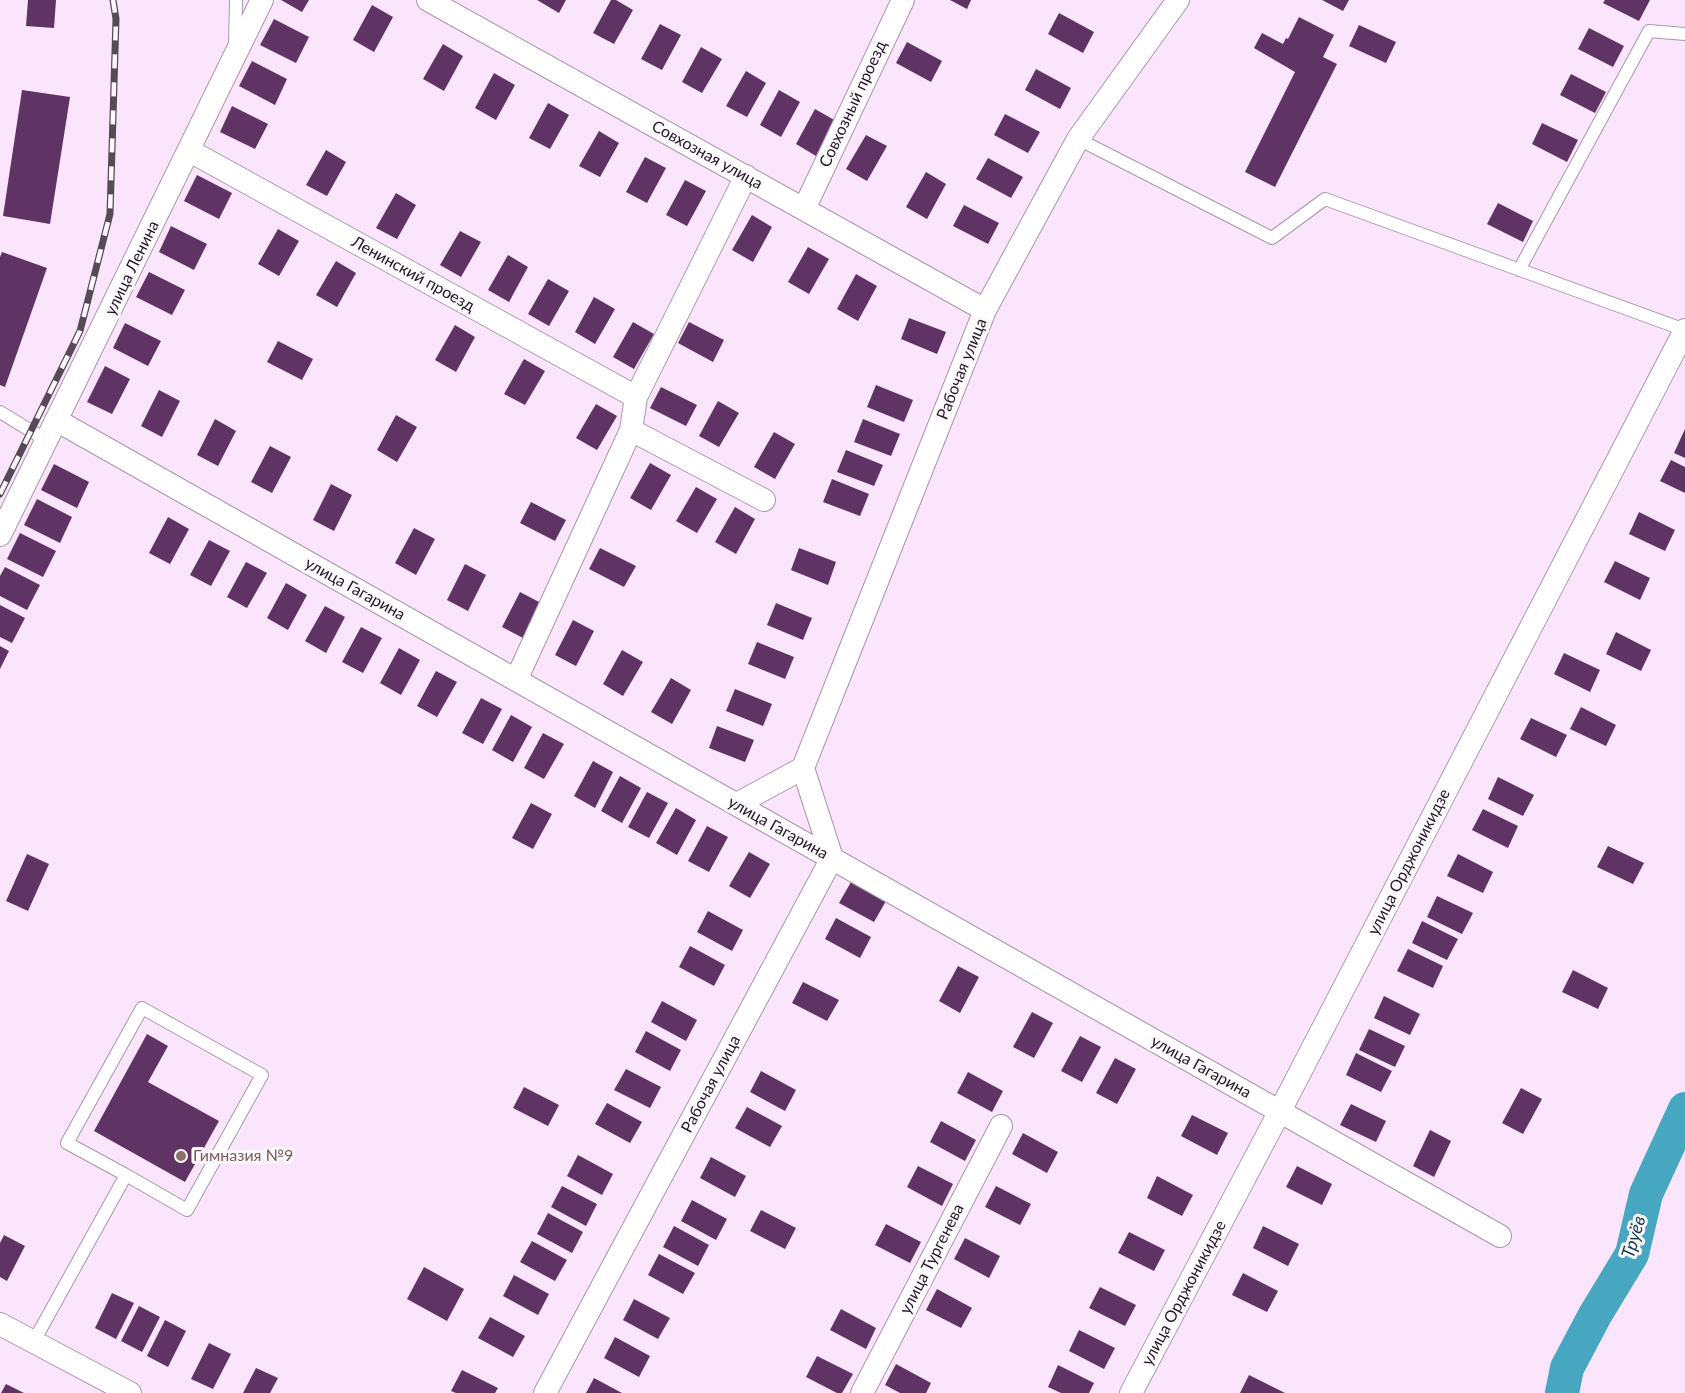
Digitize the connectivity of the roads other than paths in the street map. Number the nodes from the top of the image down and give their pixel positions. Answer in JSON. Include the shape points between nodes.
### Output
{"nodes":[{"id":1,"x":236,"y":0,"type":"edge"},
{"id":2,"x":262,"y":0,"type":"edge"},
{"id":3,"x":429,"y":0,"type":"edge"},
{"id":4,"x":903,"y":0,"type":"edge"},
{"id":5,"x":1178,"y":0,"type":"edge"},
{"id":6,"x":1685,"y":34,"type":"edge"},
{"id":7,"x":234,"y":58,"type":"junction"},
{"id":8,"x":1078,"y":139,"type":"junction"},
{"id":9,"x":190,"y":151,"type":"junction"},
{"id":10,"x":746,"y":177,"type":"junction"},
{"id":11,"x":804,"y":209,"type":"junction"},
{"id":12,"x":1519,"y":270,"type":"junction"},
{"id":13,"x":985,"y":310,"type":"junction"},
{"id":14,"x":1685,"y":330,"type":"edge"},
{"id":15,"x":636,"y":397,"type":"junction"},
{"id":16,"x":0,"y":412,"type":"edge"},
{"id":17,"x":56,"y":420,"type":"junction"},
{"id":18,"x":631,"y":430,"type":"junction"},
{"id":19,"x":46,"y":440,"type":"junction"},
{"id":20,"x":764,"y":500,"type":"dead end"},
{"id":21,"x":0,"y":535,"type":"edge"},
{"id":22,"x":516,"y":680,"type":"junction"},
{"id":23,"x":803,"y":768,"type":"junction"},
{"id":24,"x":737,"y":804,"type":"junction"},
{"id":25,"x":832,"y":858,"type":"junction"},
{"id":26,"x":1280,"y":1111,"type":"junction"},
{"id":27,"x":1001,"y":1126,"type":"dead end"},
{"id":28,"x":126,"y":1175,"type":"junction"},
{"id":29,"x":1500,"y":1236,"type":"dead end"},
{"id":30,"x":0,"y":1324,"type":"edge"},
{"id":31,"x":34,"y":1341,"type":"junction"},
{"id":32,"x":130,"y":1393,"type":"edge"},
{"id":33,"x":544,"y":1393,"type":"edge"},
{"id":34,"x":862,"y":1393,"type":"edge"},
{"id":35,"x":1131,"y":1393,"type":"edge"}],
"edges":[{"from":1,"to":7,"type":"lane"},
{"from":2,"to":7,"type":"street","name":"улица Ленина"},
{"from":3,"to":10,"type":"street","name":"Совхозная улица"},
{"from":4,"to":11,"type":"street","name":"Совхозный проезд"},
{"from":5,"to":8,"type":"street","name":"Рабочая улица"},
{"from":6,"to":12,"type":"lane","via":[[1649,31]]},
{"from":7,"to":9,"type":"street","name":"улица Ленина"},
{"from":8,"to":12,"type":"lane","via":[[1272,238],[1325,199]]},
{"from":8,"to":13,"type":"street","name":"Рабочая улица"},
{"from":9,"to":15,"type":"street","name":"Ленинский проезд"},
{"from":9,"to":17,"type":"street","name":"улица Ленина"},
{"from":10,"to":11,"type":"street","name":"Совхозная улица"},
{"from":10,"to":15,"type":"street"},
{"from":11,"to":13,"type":"street","name":"Совхозная улица"},
{"from":12,"to":14,"type":"lane"},
{"from":13,"to":23,"type":"street","name":"Рабочая улица"},
{"from":14,"to":26,"type":"street","name":"улица Орджоникидзе"},
{"from":15,"to":18,"type":"street"},
{"from":16,"to":19,"type":"lane"},
{"from":17,"to":19,"type":"street","name":"улица Ленина"},
{"from":17,"to":22,"type":"street","name":"улица Гагарина"},
{"from":18,"to":20,"type":"street"},
{"from":18,"to":22,"type":"street"},
{"from":19,"to":21,"type":"street","name":"улица Ленина"},
{"from":22,"to":24,"type":"street","name":"улица Гагарина"},
{"from":23,"to":24,"type":"street"},
{"from":23,"to":25,"type":"street"},
{"from":24,"to":25,"type":"street","name":"улица Гагарина"},
{"from":25,"to":26,"type":"street","name":"улица Гагарина"},
{"from":25,"to":33,"type":"street","name":"Рабочая улица"},
{"from":26,"to":29,"type":"street","name":"улица Гагарина"},
{"from":26,"to":35,"type":"street","name":"улица Орджоникидзе"},
{"from":27,"to":34,"type":"street","name":"улица Тургенева"},
{"from":28,"to":28,"type":"lane","via":[[67,1143],[142,1008],[262,1075],[187,1210]]},
{"from":28,"to":31,"type":"lane"},
{"from":30,"to":31,"type":"street"},
{"from":31,"to":32,"type":"street"}]}
